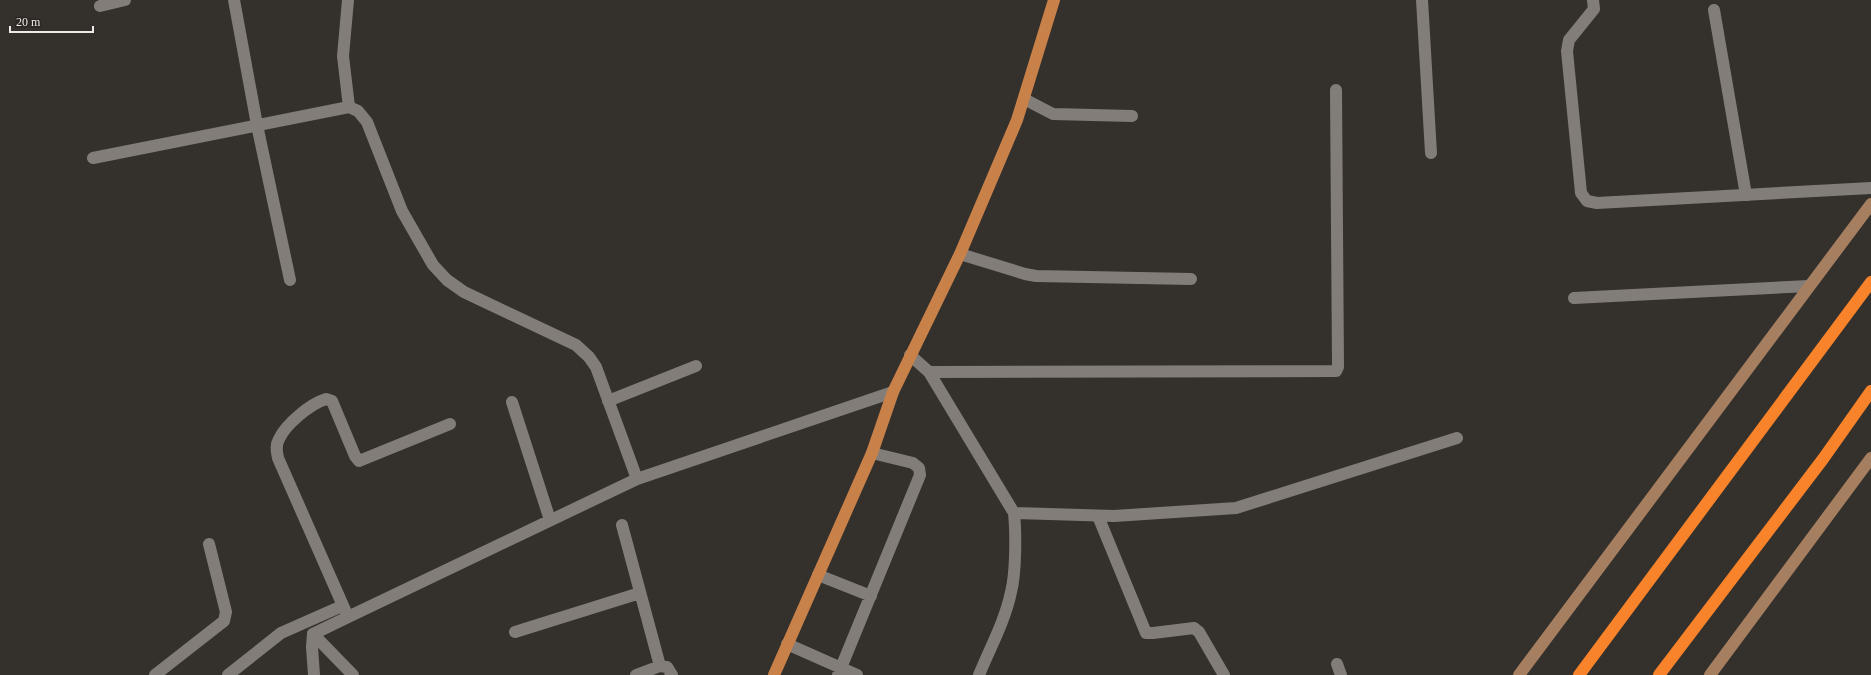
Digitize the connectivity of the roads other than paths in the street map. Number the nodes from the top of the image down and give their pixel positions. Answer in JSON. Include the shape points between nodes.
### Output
{"nodes":[{"id":1,"x":125,"y":0,"type":"edge"},
{"id":2,"x":234,"y":0,"type":"edge"},
{"id":3,"x":348,"y":0,"type":"edge"},
{"id":4,"x":1054,"y":0,"type":"edge"},
{"id":5,"x":1422,"y":0,"type":"edge"},
{"id":6,"x":1593,"y":0,"type":"edge"},
{"id":7,"x":100,"y":6,"type":"dead end"},
{"id":8,"x":1714,"y":10,"type":"dead end"},
{"id":9,"x":1336,"y":90,"type":"dead end"},
{"id":10,"x":1024,"y":98,"type":"junction"},
{"id":11,"x":349,"y":107,"type":"junction"},
{"id":12,"x":1132,"y":116,"type":"dead end"},
{"id":13,"x":257,"y":125,"type":"junction"},
{"id":14,"x":1431,"y":153,"type":"dead end"},
{"id":15,"x":93,"y":158,"type":"dead end"},
{"id":16,"x":1871,"y":188,"type":"edge"},
{"id":17,"x":1746,"y":195,"type":"junction"},
{"id":18,"x":1871,"y":204,"type":"edge"},
{"id":19,"x":960,"y":254,"type":"junction"},
{"id":20,"x":1191,"y":279,"type":"dead end"},
{"id":21,"x":290,"y":280,"type":"dead end"},
{"id":22,"x":1871,"y":282,"type":"edge"},
{"id":23,"x":1810,"y":286,"type":"junction"},
{"id":24,"x":1574,"y":298,"type":"dead end"},
{"id":25,"x":910,"y":355,"type":"junction"},
{"id":26,"x":696,"y":366,"type":"dead end"},
{"id":27,"x":929,"y":372,"type":"junction"},
{"id":28,"x":1871,"y":391,"type":"edge"},
{"id":29,"x":893,"y":392,"type":"junction"},
{"id":30,"x":608,"y":401,"type":"junction"},
{"id":31,"x":512,"y":402,"type":"dead end"},
{"id":32,"x":450,"y":424,"type":"dead end"},
{"id":33,"x":1457,"y":438,"type":"dead end"},
{"id":34,"x":872,"y":453,"type":"junction"},
{"id":35,"x":1871,"y":458,"type":"edge"},
{"id":36,"x":637,"y":479,"type":"junction"},
{"id":37,"x":1019,"y":513,"type":"junction"},
{"id":38,"x":1098,"y":516,"type":"junction"},
{"id":39,"x":550,"y":520,"type":"junction"},
{"id":40,"x":622,"y":525,"type":"dead end"},
{"id":41,"x":209,"y":544,"type":"dead end"},
{"id":42,"x":818,"y":575,"type":"junction"},
{"id":43,"x":640,"y":593,"type":"junction"},
{"id":44,"x":871,"y":596,"type":"junction"},
{"id":45,"x":342,"y":606,"type":"junction"},
{"id":46,"x":348,"y":617,"type":"junction"},
{"id":47,"x":514,"y":632,"type":"dead end"},
{"id":48,"x":313,"y":634,"type":"junction"},
{"id":49,"x":787,"y":644,"type":"junction"},
{"id":50,"x":660,"y":666,"type":"junction"},
{"id":51,"x":840,"y":672,"type":"edge"},
{"id":52,"x":155,"y":675,"type":"edge"},
{"id":53,"x":228,"y":675,"type":"edge"},
{"id":54,"x":314,"y":675,"type":"edge"},
{"id":55,"x":353,"y":675,"type":"edge"},
{"id":56,"x":636,"y":675,"type":"edge"},
{"id":57,"x":672,"y":675,"type":"edge"},
{"id":58,"x":774,"y":675,"type":"edge"},
{"id":59,"x":858,"y":675,"type":"edge"},
{"id":60,"x":979,"y":675,"type":"edge"},
{"id":61,"x":1224,"y":675,"type":"edge"},
{"id":62,"x":1519,"y":675,"type":"edge"},
{"id":63,"x":1579,"y":675,"type":"edge"},
{"id":64,"x":1659,"y":675,"type":"edge"},
{"id":65,"x":1710,"y":675,"type":"edge"}],
"edges":[{"from":1,"to":7,"type":"street"},
{"from":2,"to":13,"type":"street"},
{"from":3,"to":11,"type":"street","via":[[343,56]]},
{"from":4,"to":10,"type":"main road"},
{"from":5,"to":14,"type":"street"},
{"from":6,"to":17,"type":"street","via":[[1594,9],[1569,40],[1567,51],[1581,193],[1587,201],[1597,203]]},
{"from":8,"to":17,"type":"street"},
{"from":9,"to":27,"type":"street","via":[[1336,371]]},
{"from":10,"to":12,"type":"street","via":[[1053,114]]},
{"from":10,"to":19,"type":"main road"},
{"from":11,"to":13,"type":"street"},
{"from":11,"to":30,"type":"street","via":[[358,111],[367,122],[402,211],[433,265],[447,280],[464,292],[576,345],[596,367]]},
{"from":13,"to":15,"type":"street"},
{"from":13,"to":21,"type":"street"},
{"from":16,"to":17,"type":"street"},
{"from":18,"to":23,"type":"street"},
{"from":19,"to":20,"type":"street","via":[[1036,276]]},
{"from":19,"to":25,"type":"main road"},
{"from":22,"to":63,"type":"highway"},
{"from":23,"to":24,"type":"street"},
{"from":23,"to":62,"type":"street"},
{"from":25,"to":27,"type":"street"},
{"from":25,"to":29,"type":"main road"},
{"from":26,"to":30,"type":"street"},
{"from":27,"to":37,"type":"street"},
{"from":28,"to":64,"type":"highway","via":[[1823,459]]},
{"from":29,"to":34,"type":"main road"},
{"from":29,"to":36,"type":"street"},
{"from":30,"to":36,"type":"street"},
{"from":31,"to":39,"type":"street"},
{"from":32,"to":45,"type":"street","via":[[359,461],[332,401],[326,399],[299,415],[279,439],[276,449],[278,458]]},
{"from":33,"to":38,"type":"street","via":[[1236,508]]},
{"from":34,"to":42,"type":"main road"},
{"from":34,"to":44,"type":"street","via":[[913,463],[919,468],[920,475]]},
{"from":35,"to":65,"type":"street"},
{"from":36,"to":39,"type":"street"},
{"from":37,"to":38,"type":"street"},
{"from":37,"to":60,"type":"street","via":[[1015,528],[1012,590]]},
{"from":38,"to":61,"type":"street","via":[[1146,633],[1194,628],[1199,632]]},
{"from":39,"to":46,"type":"street"},
{"from":40,"to":43,"type":"street"},
{"from":41,"to":52,"type":"street","via":[[226,612],[224,621]]},
{"from":42,"to":44,"type":"street"},
{"from":42,"to":49,"type":"main road"},
{"from":43,"to":47,"type":"street"},
{"from":43,"to":50,"type":"street"},
{"from":44,"to":51,"type":"street"},
{"from":45,"to":46,"type":"street"},
{"from":45,"to":53,"type":"street","via":[[281,633]]},
{"from":46,"to":48,"type":"street"},
{"from":48,"to":54,"type":"street"},
{"from":48,"to":55,"type":"street"},
{"from":49,"to":51,"type":"street"},
{"from":49,"to":58,"type":"main road"},
{"from":50,"to":56,"type":"street"},
{"from":50,"to":57,"type":"street","via":[[667,667]]},
{"from":51,"to":59,"type":"street"}]}
